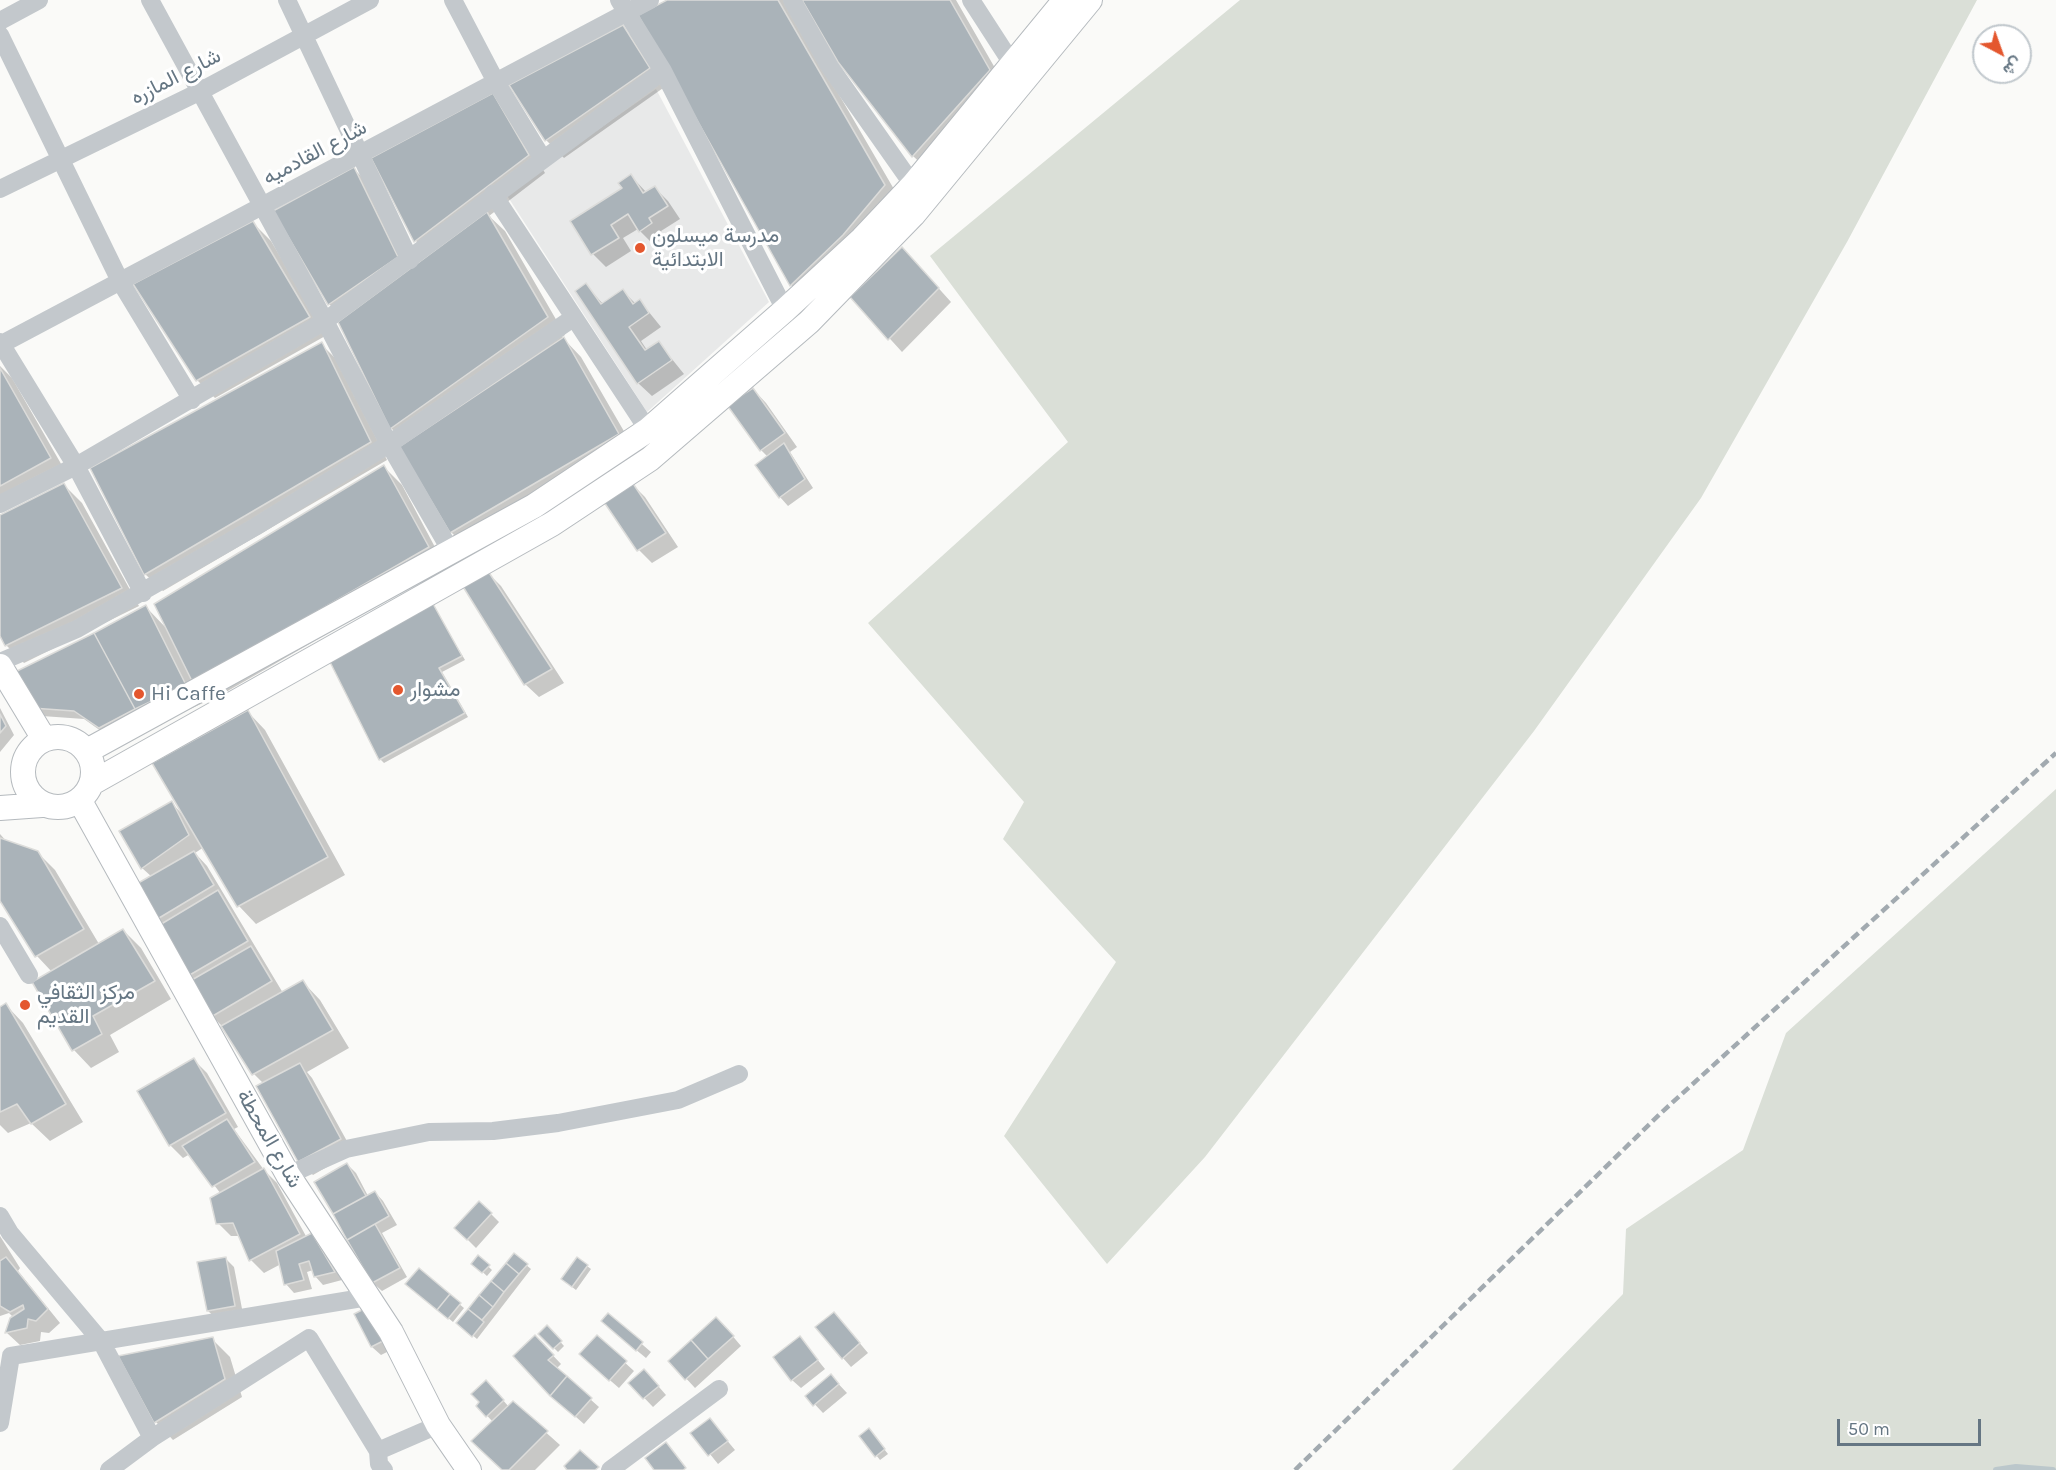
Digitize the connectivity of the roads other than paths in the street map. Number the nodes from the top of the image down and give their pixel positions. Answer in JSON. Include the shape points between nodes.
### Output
{"nodes":[{"id":1,"x":39,"y":0,"type":"edge"},
{"id":2,"x":150,"y":0,"type":"edge"},
{"id":3,"x":287,"y":0,"type":"edge"},
{"id":4,"x":370,"y":0,"type":"edge"},
{"id":5,"x":453,"y":0,"type":"edge"},
{"id":6,"x":650,"y":0,"type":"edge"},
{"id":7,"x":792,"y":0,"type":"edge"},
{"id":8,"x":971,"y":0,"type":"edge"},
{"id":9,"x":1065,"y":0,"type":"edge"},
{"id":10,"x":1090,"y":0,"type":"edge"},
{"id":11,"x":622,"y":7,"type":"edge"},
{"id":12,"x":0,"y":21,"type":"edge"},
{"id":13,"x":0,"y":35,"type":"edge"},
{"id":14,"x":304,"y":36,"type":"junction"},
{"id":15,"x":1013,"y":65,"type":"junction"},
{"id":16,"x":663,"y":71,"type":"junction"},
{"id":17,"x":496,"y":82,"type":"junction"},
{"id":18,"x":199,"y":92,"type":"junction"},
{"id":19,"x":359,"y":155,"type":"junction"},
{"id":20,"x":60,"y":159,"type":"junction"},
{"id":21,"x":543,"y":159,"type":"junction"},
{"id":22,"x":913,"y":185,"type":"junction"},
{"id":23,"x":0,"y":189,"type":"edge"},
{"id":24,"x":494,"y":194,"type":"junction"},
{"id":25,"x":261,"y":207,"type":"junction"},
{"id":26,"x":913,"y":215,"type":"junction"},
{"id":27,"x":410,"y":260,"type":"junction"},
{"id":28,"x":120,"y":282,"type":"junction"},
{"id":29,"x":785,"y":310,"type":"junction"},
{"id":30,"x":573,"y":318,"type":"junction"},
{"id":31,"x":325,"y":321,"type":"junction"},
{"id":32,"x":0,"y":344,"type":"edge"},
{"id":33,"x":192,"y":400,"type":"junction"},
{"id":34,"x":648,"y":430,"type":"junction"},
{"id":35,"x":389,"y":444,"type":"junction"},
{"id":36,"x":76,"y":466,"type":"junction"},
{"id":37,"x":0,"y":504,"type":"edge"},
{"id":38,"x":452,"y":553,"type":"junction"},
{"id":39,"x":143,"y":593,"type":"junction"},
{"id":40,"x":0,"y":664,"type":"edge"},
{"id":41,"x":44,"y":739,"type":"junction"},
{"id":42,"x":87,"y":751,"type":"junction"},
{"id":43,"x":22,"y":775,"type":"junction"},
{"id":44,"x":86,"y":792,"type":"junction"},
{"id":45,"x":0,"y":799,"type":"edge"},
{"id":46,"x":42,"y":805,"type":"junction"},
{"id":47,"x":0,"y":808,"type":"edge"},
{"id":48,"x":0,"y":926,"type":"edge"},
{"id":49,"x":29,"y":975,"type":"dead end"},
{"id":50,"x":739,"y":1074,"type":"dead end"},
{"id":51,"x":288,"y":1175,"type":"junction"},
{"id":52,"x":0,"y":1216,"type":"edge"},
{"id":53,"x":368,"y":1297,"type":"junction"},
{"id":54,"x":100,"y":1341,"type":"junction"},
{"id":55,"x":719,"y":1389,"type":"dead end"},
{"id":56,"x":0,"y":1423,"type":"edge"},
{"id":57,"x":438,"y":1425,"type":"junction"},
{"id":58,"x":152,"y":1438,"type":"junction"},
{"id":59,"x":378,"y":1464,"type":"edge"},
{"id":60,"x":109,"y":1470,"type":"edge"},
{"id":61,"x":469,"y":1470,"type":"edge"},
{"id":62,"x":610,"y":1470,"type":"edge"}],
"edges":[{"from":1,"to":12,"type":"street"},
{"from":2,"to":18,"type":"street"},
{"from":3,"to":14,"type":"street"},
{"from":4,"to":14,"type":"street","name":"شارع المازره"},
{"from":5,"to":17,"type":"street"},
{"from":6,"to":11,"type":"street","name":"شارع القادميه"},
{"from":7,"to":22,"type":"street","via":[[830,67]]},
{"from":8,"to":15,"type":"street"},
{"from":9,"to":15,"type":"main road"},
{"from":10,"to":26,"type":"main road"},
{"from":11,"to":16,"type":"street"},
{"from":11,"to":17,"type":"street","name":"شارع القادميه"},
{"from":13,"to":20,"type":"street"},
{"from":14,"to":18,"type":"street","name":"شارع المازره"},
{"from":14,"to":19,"type":"street"},
{"from":15,"to":22,"type":"main road"},
{"from":16,"to":21,"type":"street"},
{"from":16,"to":29,"type":"street"},
{"from":17,"to":19,"type":"street","name":"شارع القادميه"},
{"from":17,"to":21,"type":"street"},
{"from":18,"to":20,"type":"street","name":"شارع المازره"},
{"from":18,"to":25,"type":"street"},
{"from":19,"to":25,"type":"street","name":"شارع القادميه"},
{"from":19,"to":27,"type":"street"},
{"from":20,"to":23,"type":"street","name":"شارع المازره"},
{"from":20,"to":28,"type":"street"},
{"from":21,"to":24,"type":"street"},
{"from":22,"to":26,"type":"street"},
{"from":22,"to":29,"type":"main road","via":[[862,239]]},
{"from":24,"to":27,"type":"street"},
{"from":24,"to":30,"type":"street"},
{"from":25,"to":28,"type":"street","name":"شارع القادميه"},
{"from":25,"to":31,"type":"street"},
{"from":26,"to":44,"type":"main road","via":[[809,322],[650,459],[552,524]]},
{"from":27,"to":31,"type":"street"},
{"from":28,"to":32,"type":"street","name":"شارع القادميه"},
{"from":28,"to":33,"type":"street"},
{"from":29,"to":34,"type":"main road"},
{"from":30,"to":34,"type":"street"},
{"from":30,"to":35,"type":"street"},
{"from":31,"to":33,"type":"street"},
{"from":31,"to":35,"type":"street"},
{"from":32,"to":36,"type":"street"},
{"from":33,"to":36,"type":"street"},
{"from":34,"to":38,"type":"main road","via":[[534,506]]},
{"from":35,"to":38,"type":"street"},
{"from":35,"to":39,"type":"street"},
{"from":36,"to":37,"type":"street"},
{"from":36,"to":39,"type":"street"},
{"from":38,"to":42,"type":"main road"},
{"from":39,"to":40,"type":"street"},
{"from":40,"to":41,"type":"main road"},
{"from":41,"to":42,"type":"main road","via":[[67,738]]},
{"from":41,"to":43,"type":"main road","via":[[24,760]]},
{"from":42,"to":44,"type":"main road","via":[[94,772]]},
{"from":43,"to":45,"type":"main road"},
{"from":43,"to":46,"type":"main road","via":[[29,792]]},
{"from":44,"to":46,"type":"main road","via":[[68,806]]},
{"from":44,"to":51,"type":"main road","name":"شارع المحطة"},
{"from":46,"to":47,"type":"main road"},
{"from":48,"to":49,"type":"street"},
{"from":50,"to":51,"type":"street","via":[[678,1100],[558,1123],[493,1131],[429,1132],[346,1149]]},
{"from":51,"to":53,"type":"main road","name":"شارع المحطة"},
{"from":52,"to":54,"type":"street"},
{"from":53,"to":54,"type":"street"},
{"from":53,"to":57,"type":"main road","name":"شارع المحطة","via":[[391,1332]]},
{"from":54,"to":56,"type":"street","via":[[11,1356]]},
{"from":54,"to":58,"type":"street"},
{"from":55,"to":62,"type":"street"},
{"from":57,"to":59,"type":"street"},
{"from":57,"to":61,"type":"main road","name":"شارع المحطة"},
{"from":58,"to":59,"type":"street","via":[[309,1338]]},
{"from":58,"to":60,"type":"street"}]}
